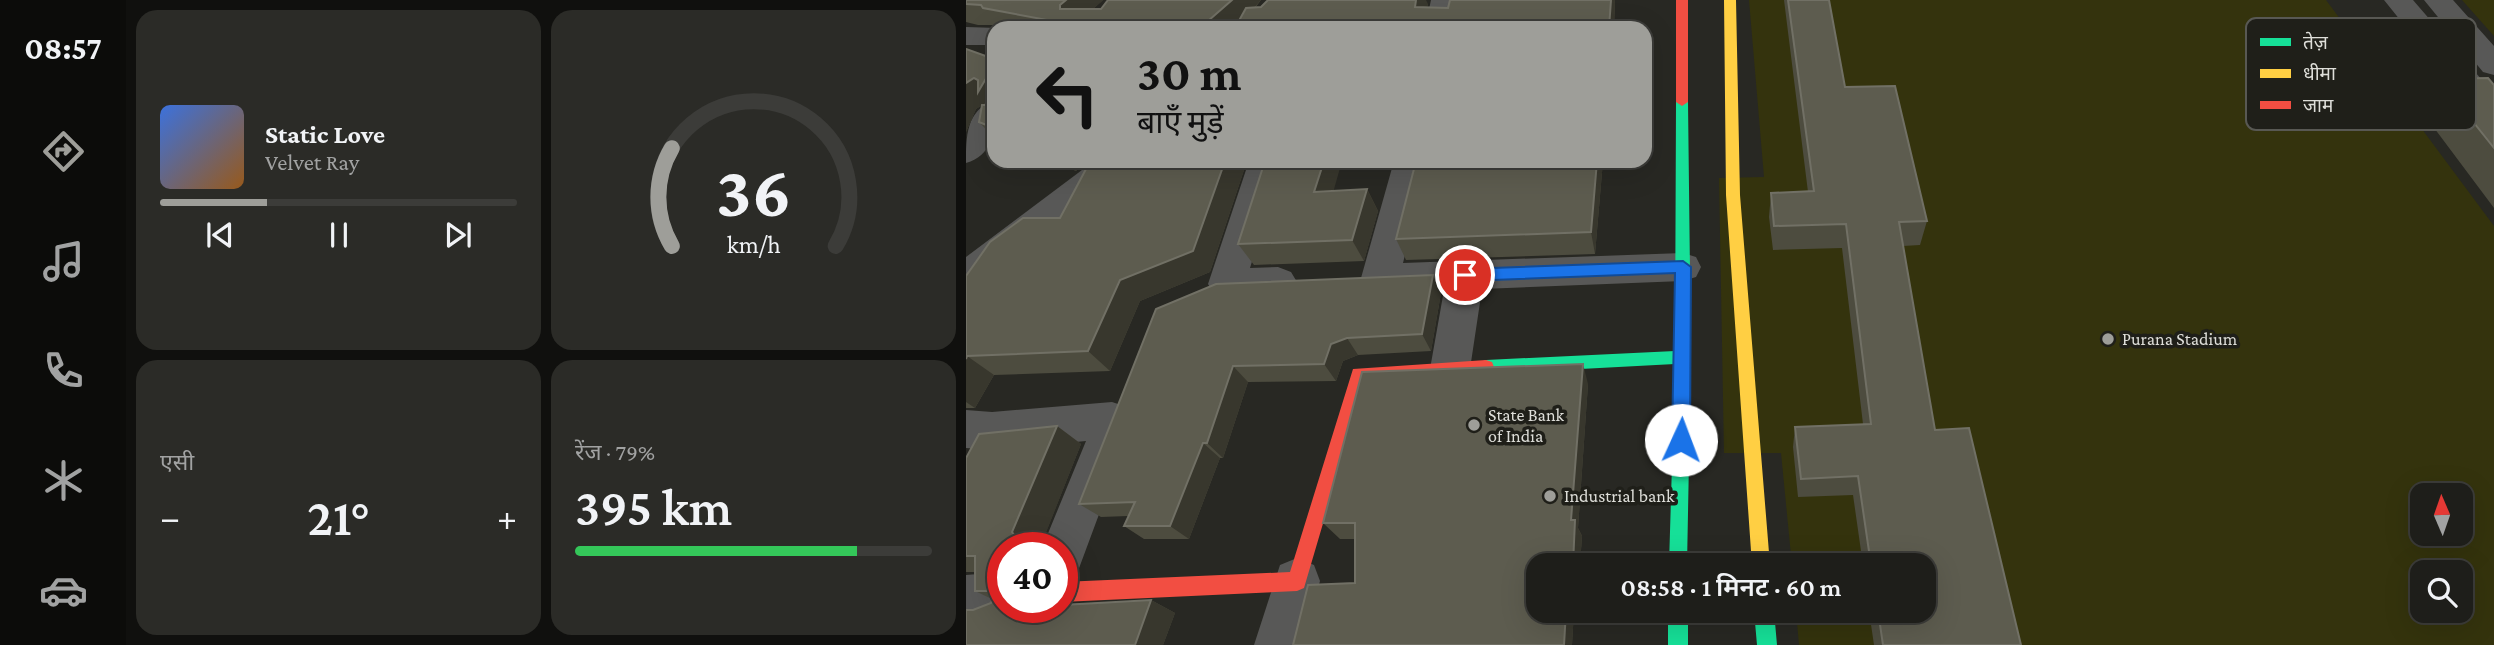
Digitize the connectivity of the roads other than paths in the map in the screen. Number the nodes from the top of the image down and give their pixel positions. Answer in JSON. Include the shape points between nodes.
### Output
{"nodes":[{"id":1,"x":1445,"y":0,"type":"edge"},
{"id":2,"x":1682,"y":0,"type":"edge"},
{"id":3,"x":1730,"y":0,"type":"edge"},
{"id":4,"x":2398,"y":0,"type":"edge"},
{"id":5,"x":2438,"y":0,"type":"edge"},
{"id":6,"x":2413,"y":18,"type":"edge"},
{"id":7,"x":2454,"y":18,"type":"edge"},
{"id":8,"x":1441,"y":21,"type":"edge"},
{"id":9,"x":966,"y":36,"type":"edge"},
{"id":10,"x":987,"y":36,"type":"edge"},
{"id":11,"x":2476,"y":44,"type":"edge"},
{"id":12,"x":2494,"y":65,"type":"edge"},
{"id":13,"x":2476,"y":93,"type":"edge"},
{"id":14,"x":2494,"y":115,"type":"edge"},
{"id":15,"x":987,"y":122,"type":"edge"},
{"id":16,"x":966,"y":151,"type":"edge"},
{"id":17,"x":1108,"y":168,"type":"edge"},
{"id":18,"x":1263,"y":168,"type":"edge"},
{"id":19,"x":1408,"y":168,"type":"edge"},
{"id":20,"x":1683,"y":267,"type":"junction"},
{"id":21,"x":1465,"y":275,"type":"junction"},
{"id":22,"x":966,"y":276,"type":"edge"},
{"id":23,"x":1311,"y":281,"type":"edge"},
{"id":24,"x":1683,"y":356,"type":"junction"},
{"id":25,"x":1450,"y":369,"type":"junction"},
{"id":26,"x":977,"y":443,"type":"edge"},
{"id":27,"x":1071,"y":532,"type":"edge"},
{"id":28,"x":1678,"y":553,"type":"edge"},
{"id":29,"x":1760,"y":553,"type":"edge"},
{"id":30,"x":1297,"y":581,"type":"junction"},
{"id":31,"x":1078,"y":591,"type":"edge"},
{"id":32,"x":987,"y":597,"type":"edge"},
{"id":33,"x":966,"y":599,"type":"edge"},
{"id":34,"x":1678,"y":623,"type":"edge"},
{"id":35,"x":1765,"y":623,"type":"edge"},
{"id":36,"x":1278,"y":645,"type":"edge"},
{"id":37,"x":1678,"y":645,"type":"edge"},
{"id":38,"x":1767,"y":645,"type":"edge"}],
"edges":[{"from":1,"to":8,"type":"street"},
{"from":2,"to":20,"type":"street"},
{"from":3,"to":29,"type":"street","via":[[1733,195]]},
{"from":4,"to":6,"type":"street"},
{"from":5,"to":7,"type":"street"},
{"from":9,"to":10,"type":"street"},
{"from":11,"to":12,"type":"street"},
{"from":13,"to":14,"type":"street"},
{"from":15,"to":16,"type":"street"},
{"from":17,"to":22,"type":"street"},
{"from":18,"to":23,"type":"street","via":[[1209,291]]},
{"from":19,"to":21,"type":"street","via":[[1367,278]]},
{"from":20,"to":21,"type":"street"},
{"from":20,"to":24,"type":"street"},
{"from":21,"to":25,"type":"street"},
{"from":24,"to":25,"type":"street"},
{"from":24,"to":28,"type":"street"},
{"from":25,"to":30,"type":"street","via":[[1359,374]]},
{"from":26,"to":27,"type":"street","via":[[1120,403]]},
{"from":30,"to":31,"type":"street"},
{"from":30,"to":36,"type":"street"},
{"from":32,"to":33,"type":"street"},
{"from":34,"to":37,"type":"street"},
{"from":35,"to":38,"type":"street"}]}
